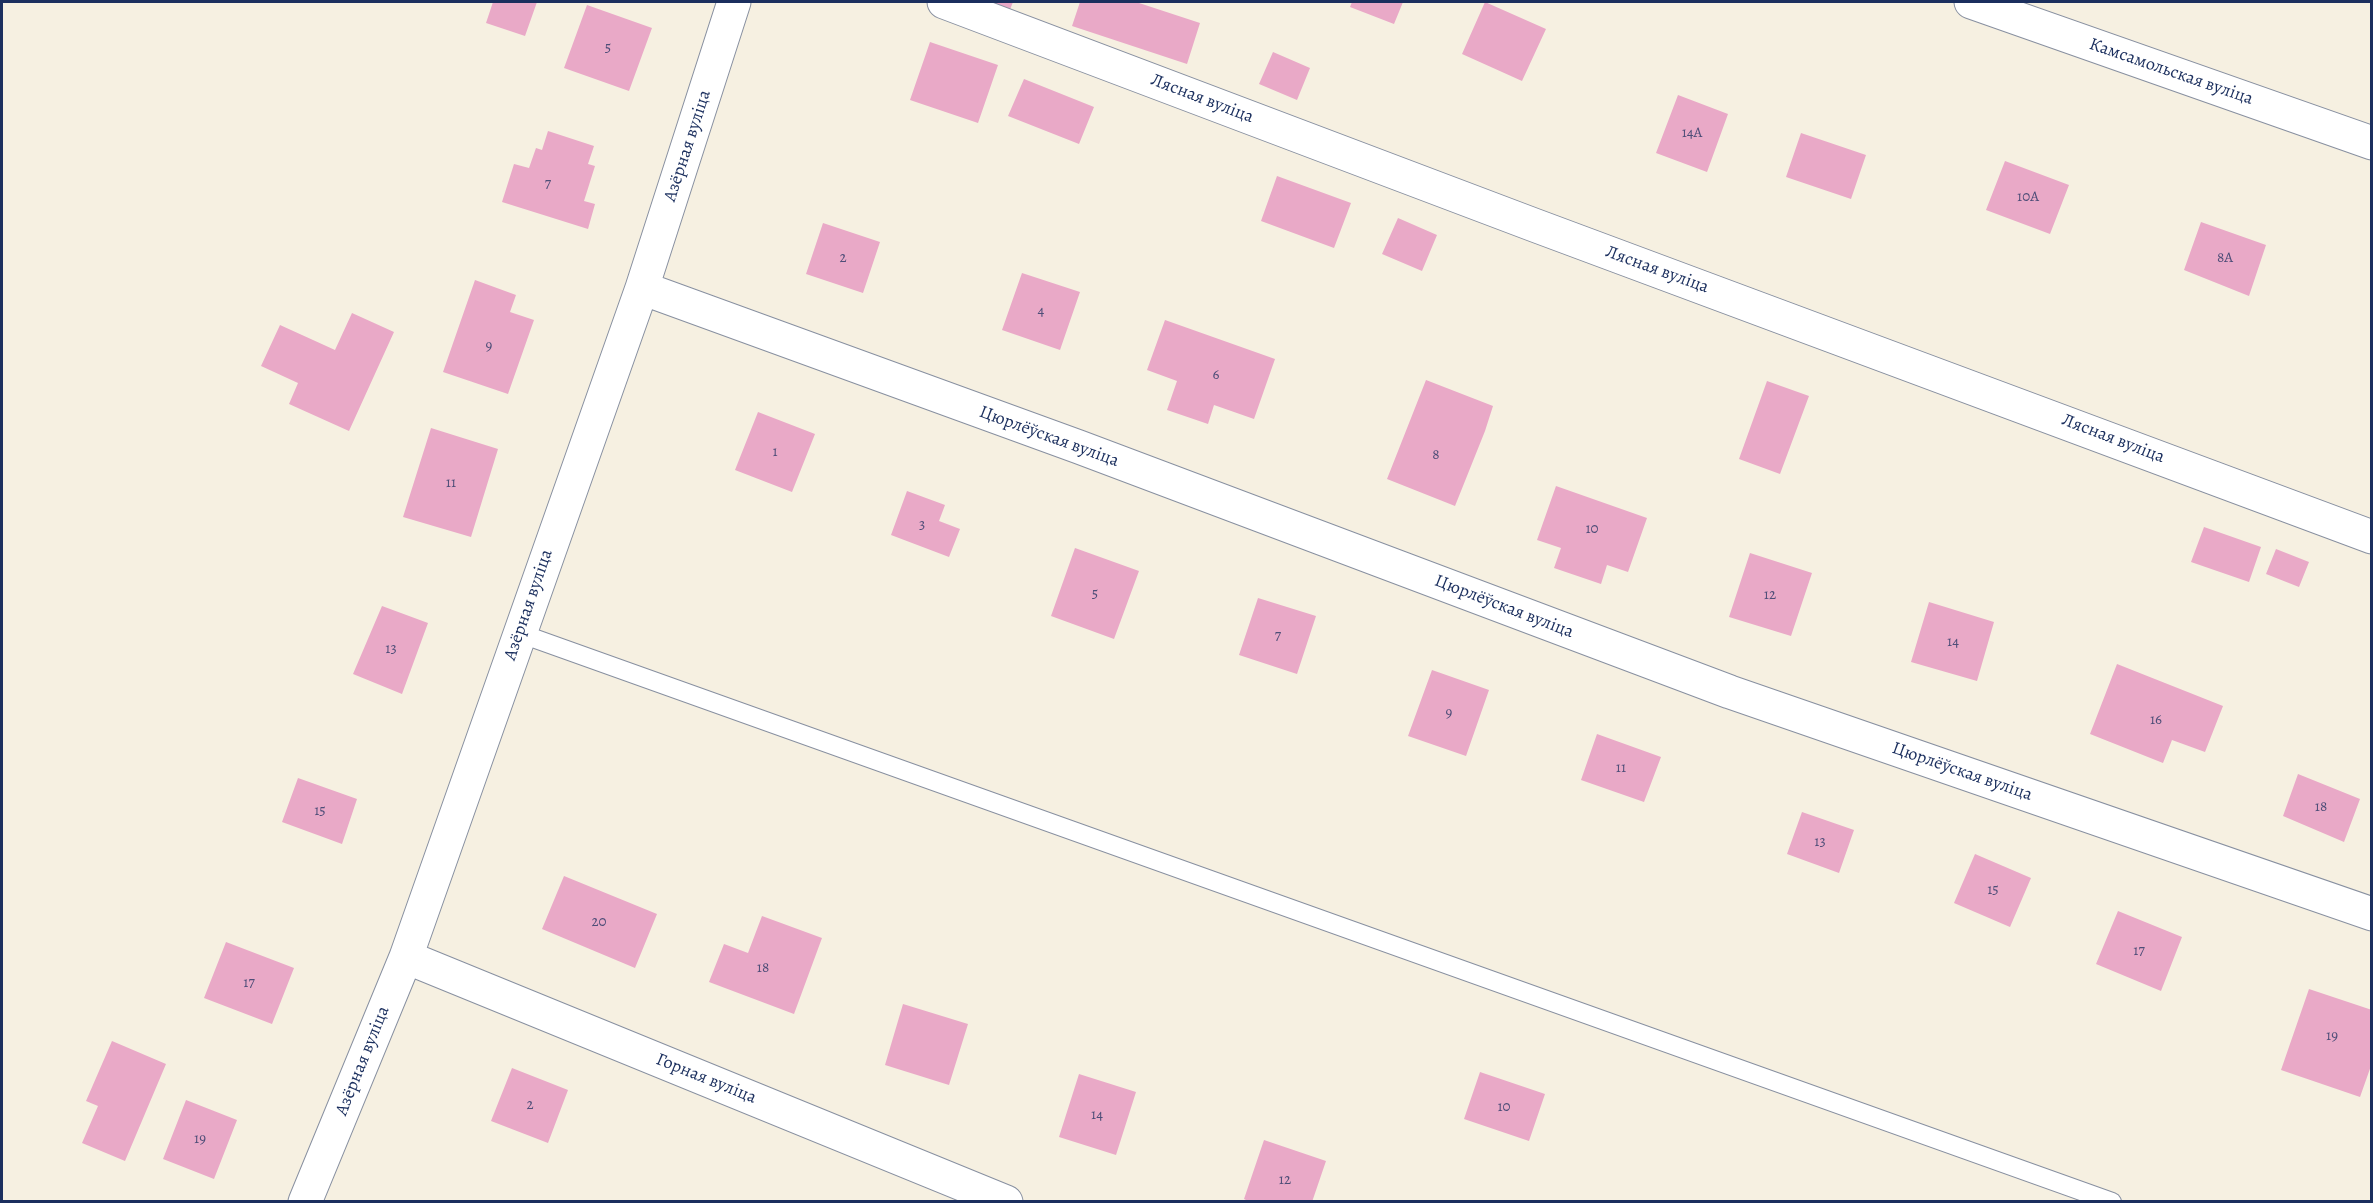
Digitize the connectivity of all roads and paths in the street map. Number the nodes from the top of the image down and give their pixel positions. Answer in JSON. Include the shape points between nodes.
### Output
{"nodes":[{"id":1,"x":734,"y":2,"type":"edge"},
{"id":2,"x":944,"y":2,"type":"edge"},
{"id":3,"x":1971,"y":2,"type":"edge"},
{"id":4,"x":2372,"y":143,"type":"edge"},
{"id":5,"x":642,"y":288,"type":"junction"},
{"id":6,"x":2372,"y":537,"type":"edge"},
{"id":7,"x":519,"y":633,"type":"junction"},
{"id":8,"x":2372,"y":914,"type":"edge"},
{"id":9,"x":406,"y":957,"type":"junction"},
{"id":10,"x":305,"y":1202,"type":"edge"},
{"id":11,"x":1006,"y":1202,"type":"edge"},
{"id":12,"x":2112,"y":1202,"type":"edge"}],
"edges":[{"from":1,"to":5,"type":"street","name":"Азёрная вуліца"},
{"from":2,"to":6,"type":"street","name":"Лясная вуліца"},
{"from":3,"to":4,"type":"street","name":"Камсамольская вуліца"},
{"from":5,"to":7,"type":"street","name":"Азёрная вуліца"},
{"from":5,"to":8,"type":"street","name":"Цюрлёўская вуліца","via":[[1079,447],[1730,692]]},
{"from":7,"to":9,"type":"street","name":"Азёрная вуліца"},
{"from":7,"to":12,"type":"lane"},
{"from":9,"to":10,"type":"street","name":"Азёрная вуліца"},
{"from":9,"to":11,"type":"street","name":"Горная вуліца"}]}
